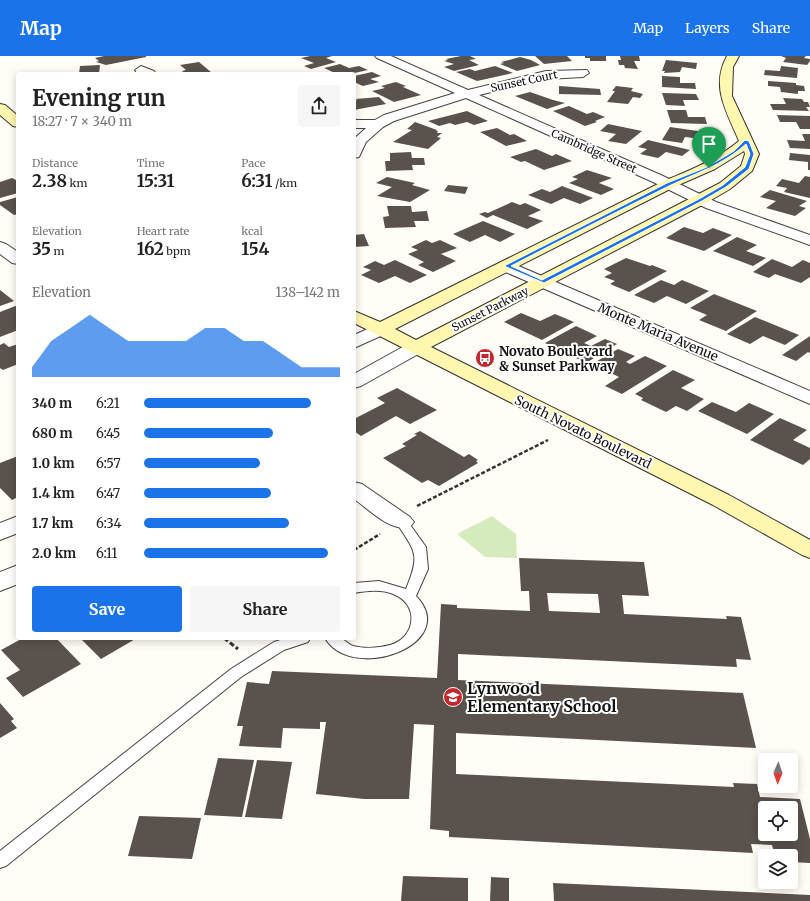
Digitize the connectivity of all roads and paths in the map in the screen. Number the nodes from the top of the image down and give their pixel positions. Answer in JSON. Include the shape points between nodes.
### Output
{"nodes":[{"id":1,"x":381,"y":56,"type":"edge"},
{"id":2,"x":733,"y":56,"type":"edge"},
{"id":3,"x":583,"y":73,"type":"dead end"},
{"id":4,"x":466,"y":94,"type":"junction"},
{"id":5,"x":0,"y":108,"type":"edge"},
{"id":6,"x":16,"y":121,"type":"edge"},
{"id":7,"x":356,"y":124,"type":"edge"},
{"id":8,"x":378,"y":124,"type":"junction"},
{"id":9,"x":747,"y":141,"type":"junction"},
{"id":10,"x":356,"y":149,"type":"edge"},
{"id":11,"x":669,"y":184,"type":"junction"},
{"id":12,"x":701,"y":200,"type":"junction"},
{"id":13,"x":810,"y":240,"type":"edge"},
{"id":14,"x":0,"y":247,"type":"edge"},
{"id":15,"x":16,"y":258,"type":"edge"},
{"id":16,"x":507,"y":266,"type":"junction"},
{"id":17,"x":542,"y":282,"type":"junction"},
{"id":18,"x":356,"y":317,"type":"edge"},
{"id":19,"x":379,"y":330,"type":"junction"},
{"id":20,"x":356,"y":341,"type":"edge"},
{"id":21,"x":415,"y":348,"type":"junction"},
{"id":22,"x":356,"y":381,"type":"edge"},
{"id":23,"x":810,"y":398,"type":"edge"},
{"id":24,"x":548,"y":440,"type":"dead end"},
{"id":25,"x":356,"y":491,"type":"edge"},
{"id":26,"x":400,"y":520,"type":"junction"},
{"id":27,"x":16,"y":524,"type":"edge"},
{"id":28,"x":0,"y":533,"type":"edge"},
{"id":29,"x":356,"y":549,"type":"edge"},
{"id":30,"x":810,"y":550,"type":"edge"},
{"id":31,"x":16,"y":574,"type":"edge"},
{"id":32,"x":0,"y":583,"type":"edge"},
{"id":33,"x":356,"y":588,"type":"edge"},
{"id":34,"x":409,"y":596,"type":"junction"},
{"id":35,"x":297,"y":640,"type":"edge"},
{"id":36,"x":335,"y":640,"type":"edge"},
{"id":37,"x":0,"y":861,"type":"edge"}],
"edges":[{"from":1,"to":4,"type":"street","name":"Cambridge Street"},
{"from":2,"to":9,"type":"main road","name":"Sunset Parkway","via":[[727,67],[726,96]]},
{"from":3,"to":4,"type":"street","name":"Sunset Court","via":[[546,75]]},
{"from":4,"to":8,"type":"street","name":"Sunset Court","via":[[389,118]]},
{"from":4,"to":11,"type":"street","name":"Cambridge Street"},
{"from":5,"to":6,"type":"main road"},
{"from":7,"to":8,"type":"street"},
{"from":8,"to":10,"type":"street","via":[[360,140]]},
{"from":9,"to":11,"type":"main road","via":[[735,152],[709,168]]},
{"from":9,"to":12,"type":"main road","name":"Sunset Parkway","via":[[752,154],[747,168],[725,186]]},
{"from":11,"to":12,"type":"street","name":"Cambridge Street"},
{"from":11,"to":16,"type":"main road"},
{"from":12,"to":13,"type":"street","name":"Cambridge Street"},
{"from":12,"to":17,"type":"main road","name":"Sunset Parkway"},
{"from":14,"to":15,"type":"street"},
{"from":16,"to":17,"type":"street","name":"Monte Maria Avenue"},
{"from":16,"to":19,"type":"main road"},
{"from":17,"to":21,"type":"main road","name":"Sunset Parkway"},
{"from":17,"to":23,"type":"street","name":"Monte Maria Avenue"},
{"from":18,"to":19,"type":"main road","name":"South Novato Boulevard"},
{"from":19,"to":20,"type":"street"},
{"from":19,"to":21,"type":"main road","name":"South Novato Boulevard"},
{"from":21,"to":22,"type":"street","name":"Sunset Parkway"},
{"from":21,"to":30,"type":"main road","name":"South Novato Boulevard","via":[[721,500]]},
{"from":24,"to":26,"type":"path"},
{"from":25,"to":26,"type":"street"},
{"from":26,"to":29,"type":"path"},
{"from":26,"to":34,"type":"lane","via":[[420,547],[421,570]]},
{"from":27,"to":28,"type":"street"},
{"from":31,"to":32,"type":"street"},
{"from":33,"to":34,"type":"lane","via":[[384,586]]},
{"from":34,"to":36,"type":"lane","via":[[417,606],[421,618],[418,629],[410,640],[397,648],[381,653],[363,653],[347,649]]},
{"from":35,"to":37,"type":"lane","via":[[279,646],[236,673]]}]}
